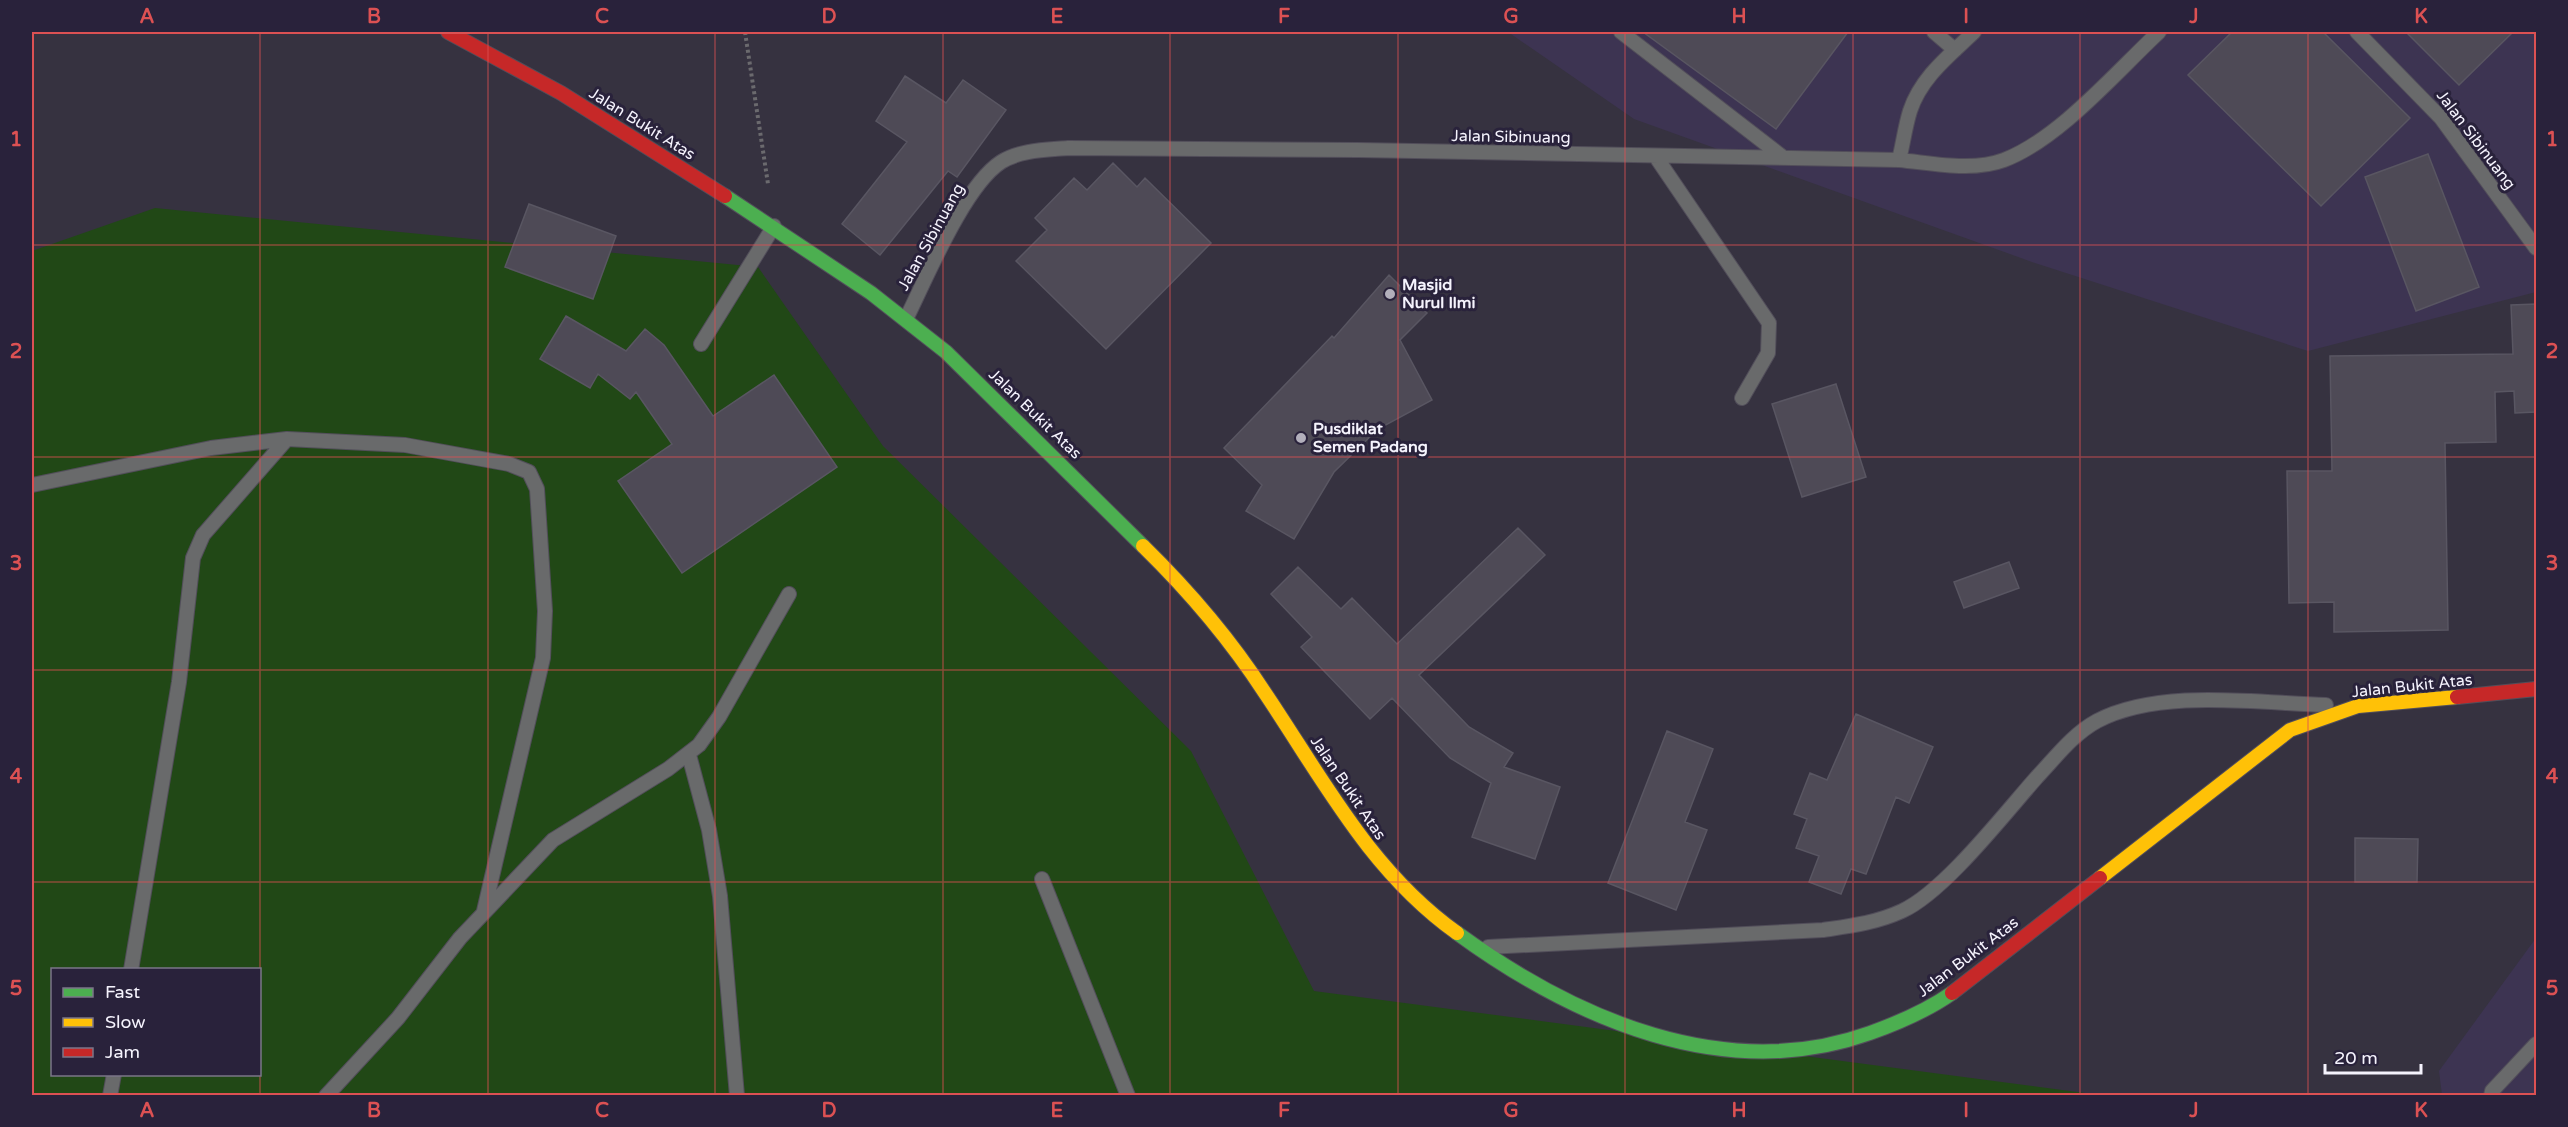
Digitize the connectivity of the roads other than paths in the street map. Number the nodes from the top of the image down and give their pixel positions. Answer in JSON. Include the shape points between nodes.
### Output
{"nodes":[{"id":1,"x":448,"y":32,"type":"edge"},
{"id":2,"x":1621,"y":32,"type":"edge"},
{"id":3,"x":1934,"y":32,"type":"edge"},
{"id":4,"x":1974,"y":32,"type":"edge"},
{"id":5,"x":2159,"y":32,"type":"edge"},
{"id":6,"x":2357,"y":32,"type":"edge"},
{"id":7,"x":1955,"y":50,"type":"junction"},
{"id":8,"x":1656,"y":157,"type":"junction"},
{"id":9,"x":1784,"y":158,"type":"junction"},
{"id":10,"x":1899,"y":160,"type":"junction"},
{"id":11,"x":774,"y":226,"type":"junction"},
{"id":12,"x":2536,"y":248,"type":"edge"},
{"id":13,"x":906,"y":319,"type":"junction"},
{"id":14,"x":701,"y":344,"type":"dead end"},
{"id":15,"x":1742,"y":398,"type":"dead end"},
{"id":16,"x":287,"y":439,"type":"junction"},
{"id":17,"x":32,"y":485,"type":"edge"},
{"id":18,"x":789,"y":594,"type":"dead end"},
{"id":19,"x":2536,"y":689,"type":"edge"},
{"id":20,"x":2358,"y":706,"type":"junction"},
{"id":21,"x":689,"y":754,"type":"junction"},
{"id":22,"x":1042,"y":879,"type":"dead end"},
{"id":23,"x":484,"y":911,"type":"junction"},
{"id":24,"x":1473,"y":947,"type":"junction"},
{"id":25,"x":131,"y":968,"type":"edge"},
{"id":26,"x":2536,"y":1044,"type":"edge"},
{"id":27,"x":114,"y":1076,"type":"edge"},
{"id":28,"x":2488,"y":1094,"type":"edge"},
{"id":29,"x":110,"y":1095,"type":"edge"},
{"id":30,"x":326,"y":1095,"type":"edge"},
{"id":31,"x":737,"y":1095,"type":"edge"},
{"id":32,"x":1128,"y":1095,"type":"edge"}],
"edges":[{"from":1,"to":11,"type":"street","name":"Jalan Bukit Atas","via":[[594,114]]},
{"from":2,"to":9,"type":"lane"},
{"from":3,"to":7,"type":"lane"},
{"from":4,"to":7,"type":"lane"},
{"from":5,"to":10,"type":"lane","name":"Jalan Sibinuang","via":[[2061,124],[2003,161],[1966,166]]},
{"from":6,"to":12,"type":"lane","name":"Jalan Sibinuang","via":[[2441,118]]},
{"from":7,"to":10,"type":"lane","via":[[1921,88],[1911,109]]},
{"from":8,"to":9,"type":"lane","name":"Jalan Sibinuang"},
{"from":8,"to":13,"type":"lane","name":"Jalan Sibinuang","via":[[1358,150],[1068,148],[1031,152],[1001,162],[979,184]]},
{"from":8,"to":15,"type":"lane","via":[[1769,323],[1768,353]]},
{"from":9,"to":10,"type":"lane","name":"Jalan Sibinuang"},
{"from":11,"to":13,"type":"street","name":"Jalan Bukit Atas"},
{"from":11,"to":14,"type":"lane"},
{"from":13,"to":24,"type":"street","name":"Jalan Bukit Atas","via":[[976,380],[1196,600],[1261,687],[1350,826],[1415,900]]},
{"from":16,"to":17,"type":"lane","via":[[211,448]]},
{"from":16,"to":23,"type":"lane","via":[[405,445],[509,464],[529,472],[534,479],[545,611],[543,658]]},
{"from":16,"to":25,"type":"lane","via":[[203,535],[193,558],[179,682]]},
{"from":18,"to":21,"type":"lane","via":[[719,717]]},
{"from":19,"to":20,"type":"street","name":"Jalan Bukit Atas"},
{"from":20,"to":24,"type":"lane","via":[[2191,701],[2149,705],[2096,722],[2068,744],[1939,885],[1904,910],[1867,924],[1823,930]]},
{"from":20,"to":24,"type":"street","name":"Jalan Bukit Atas","via":[[2290,730],[1949,995],[1893,1027],[1849,1042],[1764,1055],[1688,1046],[1595,1014]]},
{"from":21,"to":23,"type":"lane","via":[[553,840]]},
{"from":21,"to":31,"type":"lane","via":[[701,794],[720,896]]},
{"from":22,"to":32,"type":"lane"},
{"from":23,"to":30,"type":"lane","via":[[392,1025]]},
{"from":26,"to":28,"type":"lane"},
{"from":27,"to":29,"type":"lane"}]}
